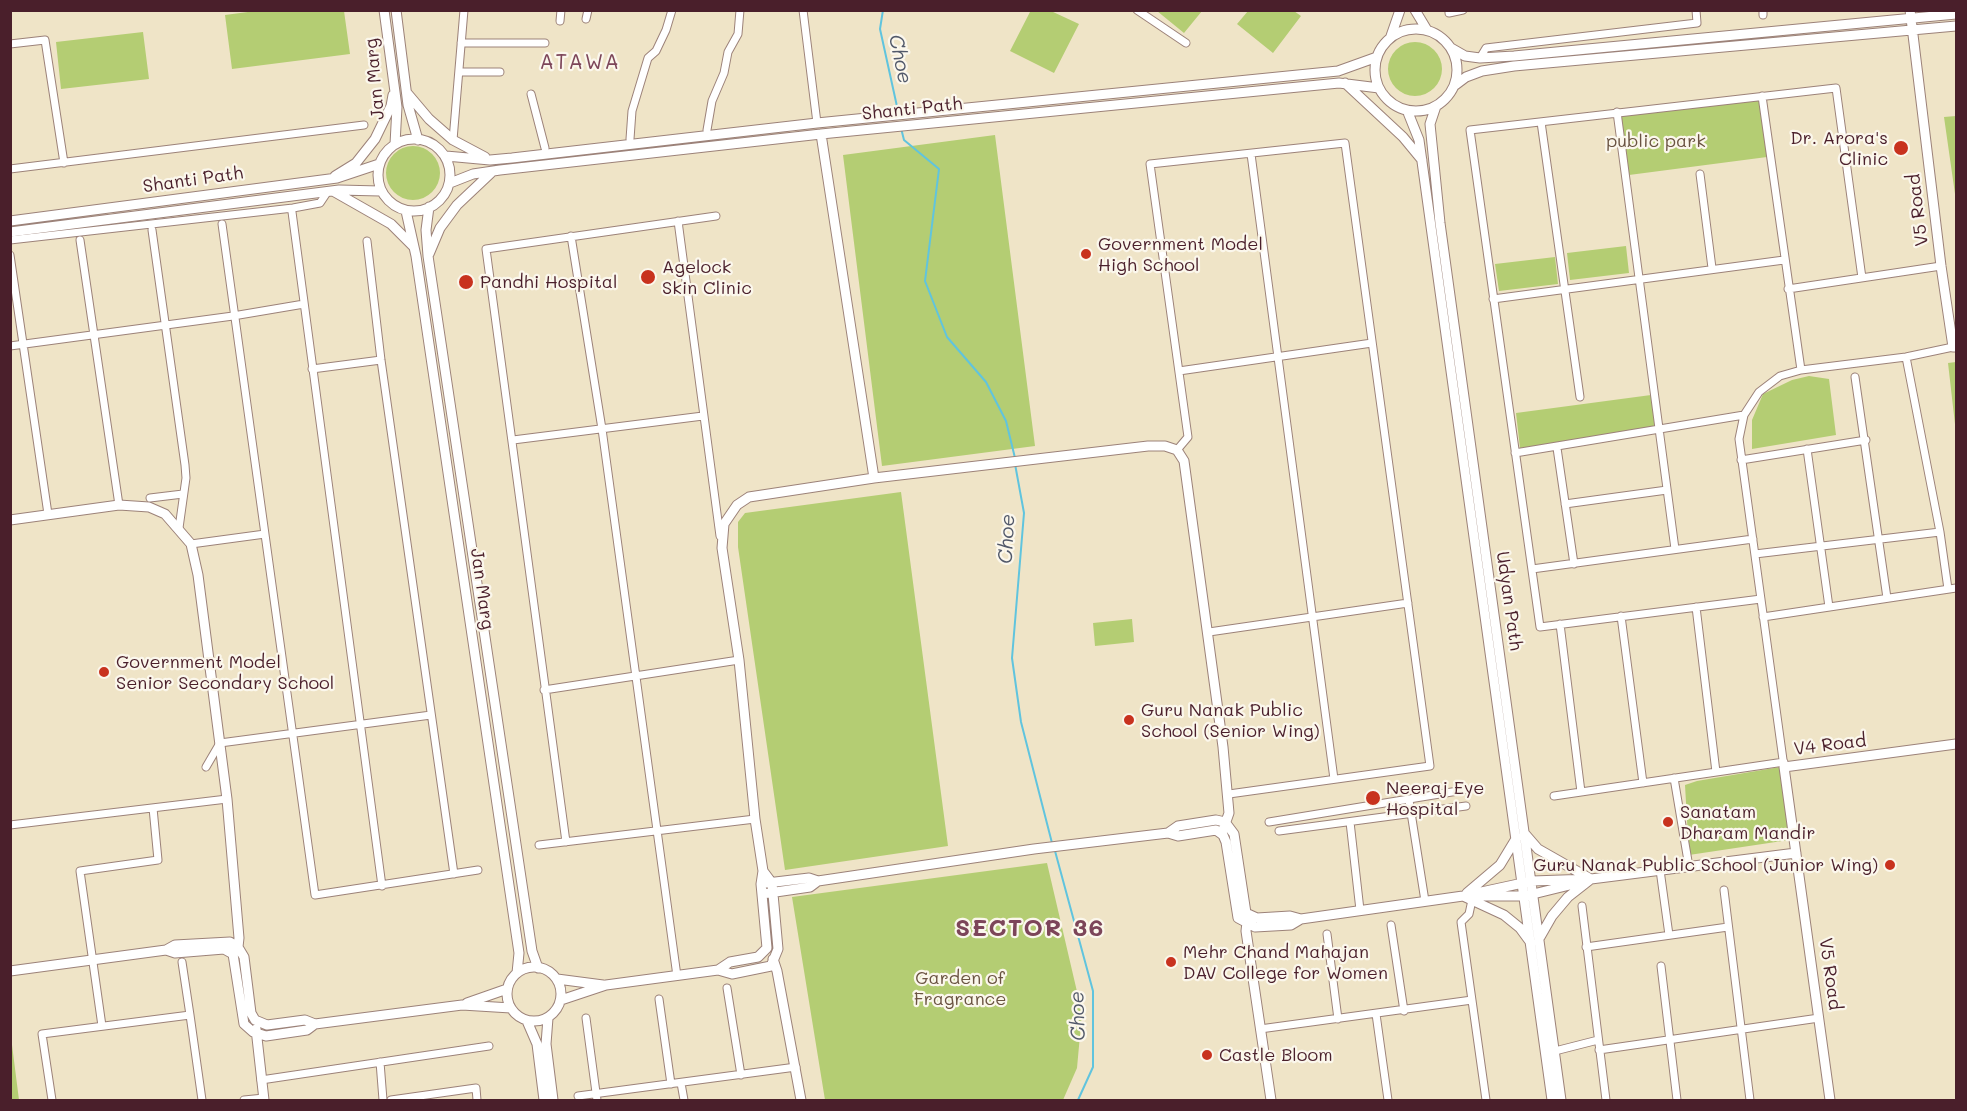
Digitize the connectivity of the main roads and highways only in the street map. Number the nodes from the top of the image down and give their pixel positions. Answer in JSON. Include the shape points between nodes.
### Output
{"nodes":[{"id":1,"x":384,"y":10,"type":"edge"},
{"id":2,"x":396,"y":10,"type":"edge"},
{"id":3,"x":1400,"y":10,"type":"edge"},
{"id":4,"x":1415,"y":10,"type":"edge"},
{"id":5,"x":1911,"y":14,"type":"edge"},
{"id":6,"x":1956,"y":14,"type":"edge"},
{"id":7,"x":1956,"y":26,"type":"edge"},
{"id":8,"x":1427,"y":30,"type":"junction"},
{"id":9,"x":1913,"y":30,"type":"junction"},
{"id":10,"x":1390,"y":38,"type":"junction"},
{"id":11,"x":1451,"y":48,"type":"junction"},
{"id":12,"x":1377,"y":57,"type":"junction"},
{"id":13,"x":1345,"y":83,"type":"junction"},
{"id":14,"x":1454,"y":86,"type":"junction"},
{"id":15,"x":394,"y":88,"type":"junction"},
{"id":16,"x":1379,"y":88,"type":"junction"},
{"id":17,"x":407,"y":93,"type":"junction"},
{"id":18,"x":1436,"y":106,"type":"junction"},
{"id":19,"x":1407,"y":110,"type":"junction"},
{"id":20,"x":821,"y":134,"type":"junction"},
{"id":21,"x":418,"y":140,"type":"junction"},
{"id":22,"x":395,"y":144,"type":"junction"},
{"id":23,"x":446,"y":156,"type":"junction"},
{"id":24,"x":490,"y":160,"type":"junction"},
{"id":25,"x":1422,"y":160,"type":"junction"},
{"id":26,"x":379,"y":164,"type":"junction"},
{"id":27,"x":493,"y":171,"type":"junction"},
{"id":28,"x":330,"y":178,"type":"junction"},
{"id":29,"x":450,"y":183,"type":"junction"},
{"id":30,"x":331,"y":191,"type":"junction"},
{"id":31,"x":380,"y":191,"type":"junction"},
{"id":32,"x":429,"y":207,"type":"junction"},
{"id":33,"x":406,"y":211,"type":"junction"},
{"id":34,"x":10,"y":221,"type":"edge"},
{"id":35,"x":10,"y":232,"type":"edge"},
{"id":36,"x":413,"y":246,"type":"junction"},
{"id":37,"x":428,"y":256,"type":"junction"},
{"id":38,"x":1955,"y":347,"type":"edge"},
{"id":39,"x":874,"y":478,"type":"junction"},
{"id":40,"x":10,"y":520,"type":"edge"},
{"id":41,"x":1956,"y":744,"type":"edge"},
{"id":42,"x":1226,"y":823,"type":"junction"},
{"id":43,"x":1168,"y":832,"type":"junction"},
{"id":44,"x":1222,"y":833,"type":"junction"},
{"id":45,"x":1521,"y":836,"type":"junction"},
{"id":46,"x":1796,"y":853,"type":"junction"},
{"id":47,"x":763,"y":871,"type":"junction"},
{"id":48,"x":1591,"y":879,"type":"junction"},
{"id":49,"x":1527,"y":882,"type":"junction"},
{"id":50,"x":773,"y":887,"type":"junction"},
{"id":51,"x":761,"y":889,"type":"junction"},
{"id":52,"x":1529,"y":895,"type":"junction"},
{"id":53,"x":1468,"y":898,"type":"junction"},
{"id":54,"x":1248,"y":920,"type":"junction"},
{"id":55,"x":1536,"y":941,"type":"junction"},
{"id":56,"x":766,"y":950,"type":"junction"},
{"id":57,"x":236,"y":951,"type":"junction"},
{"id":58,"x":774,"y":962,"type":"junction"},
{"id":59,"x":538,"y":968,"type":"junction"},
{"id":60,"x":718,"y":970,"type":"junction"},
{"id":61,"x":10,"y":971,"type":"edge"},
{"id":62,"x":517,"y":973,"type":"junction"},
{"id":63,"x":557,"y":980,"type":"junction"},
{"id":64,"x":606,"y":985,"type":"junction"},
{"id":65,"x":507,"y":989,"type":"junction"},
{"id":66,"x":561,"y":1000,"type":"junction"},
{"id":67,"x":462,"y":1005,"type":"junction"},
{"id":68,"x":511,"y":1008,"type":"junction"},
{"id":69,"x":548,"y":1018,"type":"junction"},
{"id":70,"x":255,"y":1020,"type":"junction"},
{"id":71,"x":527,"y":1021,"type":"junction"},
{"id":72,"x":315,"y":1024,"type":"junction"},
{"id":73,"x":256,"y":1034,"type":"junction"},
{"id":74,"x":264,"y":1099,"type":"edge"},
{"id":75,"x":544,"y":1101,"type":"edge"},
{"id":76,"x":553,"y":1101,"type":"edge"},
{"id":77,"x":801,"y":1101,"type":"edge"},
{"id":78,"x":1271,"y":1101,"type":"edge"},
{"id":79,"x":1552,"y":1101,"type":"edge"},
{"id":80,"x":1561,"y":1101,"type":"edge"},
{"id":81,"x":1830,"y":1101,"type":"edge"}],
"edges":[{"from":1,"to":15,"type":"main road","name":"Jan Marg"},
{"from":2,"to":17,"type":"main road","name":"Jan Marg"},
{"from":3,"to":10,"type":"main road"},
{"from":4,"to":8,"type":"main road"},
{"from":5,"to":6,"type":"main road"},
{"from":5,"to":9,"type":"main road","name":"V5 Road"},
{"from":5,"to":11,"type":"main road","via":[[1480,58]]},
{"from":7,"to":9,"type":"main road"},
{"from":8,"to":10,"type":"main road","via":[[1400,32]]},
{"from":8,"to":11,"type":"main road"},
{"from":9,"to":14,"type":"main road","via":[[1514,66],[1482,71]]},
{"from":9,"to":38,"type":"main road","name":"V5 Road","via":[[1941,266]]},
{"from":10,"to":12,"type":"main road"},
{"from":11,"to":14,"type":"main road","via":[[1457,69]]},
{"from":12,"to":16,"type":"main road"},
{"from":12,"to":24,"type":"main road","name":"Shanti Path","via":[[1338,71]]},
{"from":13,"to":16,"type":"main road","name":"Shanti Path"},
{"from":13,"to":20,"type":"main road","name":"Shanti Path"},
{"from":13,"to":25,"type":"main road"},
{"from":14,"to":18,"type":"main road"},
{"from":15,"to":22,"type":"main road","name":"Jan Marg"},
{"from":15,"to":28,"type":"main road","via":[[391,106],[375,138],[356,163]]},
{"from":16,"to":19,"type":"main road","via":[[1389,102]]},
{"from":17,"to":21,"type":"main road","name":"Jan Marg"},
{"from":17,"to":24,"type":"main road","via":[[453,140]]},
{"from":18,"to":19,"type":"main road"},
{"from":18,"to":45,"type":"main road","name":"Udyan Path","via":[[1430,124],[1440,223]]},
{"from":19,"to":25,"type":"main road","name":"Udyan Path"},
{"from":20,"to":27,"type":"main road","name":"Shanti Path"},
{"from":20,"to":39,"type":"main road"},
{"from":21,"to":22,"type":"main road"},
{"from":21,"to":23,"type":"main road","via":[[435,146]]},
{"from":22,"to":26,"type":"main road"},
{"from":23,"to":24,"type":"main road","name":"Shanti Path"},
{"from":23,"to":29,"type":"main road"},
{"from":25,"to":45,"type":"main road","name":"Udyan Path"},
{"from":26,"to":28,"type":"main road","name":"Shanti Path","via":[[356,174]]},
{"from":26,"to":31,"type":"main road","via":[[376,176]]},
{"from":27,"to":29,"type":"main road","name":"Shanti Path"},
{"from":27,"to":37,"type":"main road","via":[[457,205],[440,228]]},
{"from":28,"to":34,"type":"main road","name":"Shanti Path"},
{"from":29,"to":32,"type":"main road"},
{"from":30,"to":31,"type":"main road","name":"Shanti Path"},
{"from":30,"to":35,"type":"main road","name":"Shanti Path"},
{"from":30,"to":36,"type":"main road","via":[[391,224]]},
{"from":31,"to":33,"type":"main road"},
{"from":32,"to":33,"type":"main road"},
{"from":32,"to":37,"type":"main road","name":"Jan Marg"},
{"from":33,"to":36,"type":"main road","name":"Jan Marg"},
{"from":36,"to":62,"type":"main road","name":"Jan Marg","via":[[518,942]]},
{"from":37,"to":59,"type":"main road","name":"Jan Marg","via":[[531,951]]},
{"from":39,"to":42,"type":"main road","via":[[1148,446],[1177,450],[1184,461],[1209,632],[1229,794]]},
{"from":39,"to":47,"type":"main road","via":[[749,497],[737,505],[724,524],[722,548],[740,660]]},
{"from":40,"to":57,"type":"main road","via":[[120,505],[149,507],[165,514],[191,544],[227,799]]},
{"from":41,"to":46,"type":"main road","name":"V4 Road","via":[[1784,765]]},
{"from":42,"to":43,"type":"main road","via":[[1216,820],[1178,826]]},
{"from":42,"to":44,"type":"main road"},
{"from":42,"to":54,"type":"main road","via":[[1234,834]]},
{"from":43,"to":44,"type":"main road","via":[[1178,836],[1216,830]]},
{"from":43,"to":50,"type":"main road","via":[[818,881],[810,886]]},
{"from":44,"to":54,"type":"main road","via":[[1235,911],[1238,918]]},
{"from":45,"to":48,"type":"main road"},
{"from":45,"to":49,"type":"main road","name":"Udyan Path"},
{"from":45,"to":53,"type":"main road"},
{"from":46,"to":48,"type":"main road"},
{"from":46,"to":81,"type":"main road","name":"V5 Road"},
{"from":47,"to":50,"type":"main road"},
{"from":47,"to":51,"type":"main road"},
{"from":48,"to":49,"type":"main road"},
{"from":48,"to":52,"type":"main road"},
{"from":48,"to":55,"type":"main road","via":[[1568,897]]},
{"from":49,"to":52,"type":"main road","name":"Udyan Path"},
{"from":49,"to":53,"type":"main road"},
{"from":50,"to":51,"type":"main road"},
{"from":50,"to":58,"type":"main road","via":[[778,949]]},
{"from":51,"to":56,"type":"main road"},
{"from":52,"to":53,"type":"main road"},
{"from":52,"to":55,"type":"main road","name":"Udyan Path"},
{"from":53,"to":54,"type":"main road","via":[[1302,919],[1290,916]]},
{"from":53,"to":55,"type":"main road","via":[[1504,915]]},
{"from":54,"to":78,"type":"main road"},
{"from":55,"to":79,"type":"main road","name":"Udyan Path"},
{"from":55,"to":80,"type":"main road","name":"Udyan Path"},
{"from":56,"to":58,"type":"main road"},
{"from":56,"to":60,"type":"main road","via":[[758,957],[730,962]]},
{"from":57,"to":61,"type":"main road","via":[[224,941],[175,945],[166,950]]},
{"from":57,"to":70,"type":"main road","via":[[244,957]]},
{"from":57,"to":73,"type":"main road","via":[[244,1024]]},
{"from":58,"to":60,"type":"main road","via":[[766,969],[732,974]]},
{"from":58,"to":77,"type":"main road"},
{"from":59,"to":62,"type":"main road"},
{"from":59,"to":63,"type":"main road","via":[[550,972]]},
{"from":60,"to":64,"type":"main road"},
{"from":62,"to":65,"type":"main road"},
{"from":63,"to":64,"type":"main road"},
{"from":63,"to":66,"type":"main road"},
{"from":64,"to":66,"type":"main road"},
{"from":65,"to":67,"type":"main road"},
{"from":65,"to":68,"type":"main road"},
{"from":66,"to":69,"type":"main road"},
{"from":67,"to":68,"type":"main road"},
{"from":67,"to":72,"type":"main road"},
{"from":68,"to":71,"type":"main road"},
{"from":69,"to":71,"type":"main road"},
{"from":69,"to":76,"type":"main road","via":[[546,1044]]},
{"from":70,"to":72,"type":"main road","via":[[267,1025],[305,1020]]},
{"from":70,"to":73,"type":"main road"},
{"from":71,"to":75,"type":"main road","via":[[537,1044]]},
{"from":72,"to":73,"type":"main road","via":[[307,1030]]},
{"from":73,"to":74,"type":"main road"}]}
